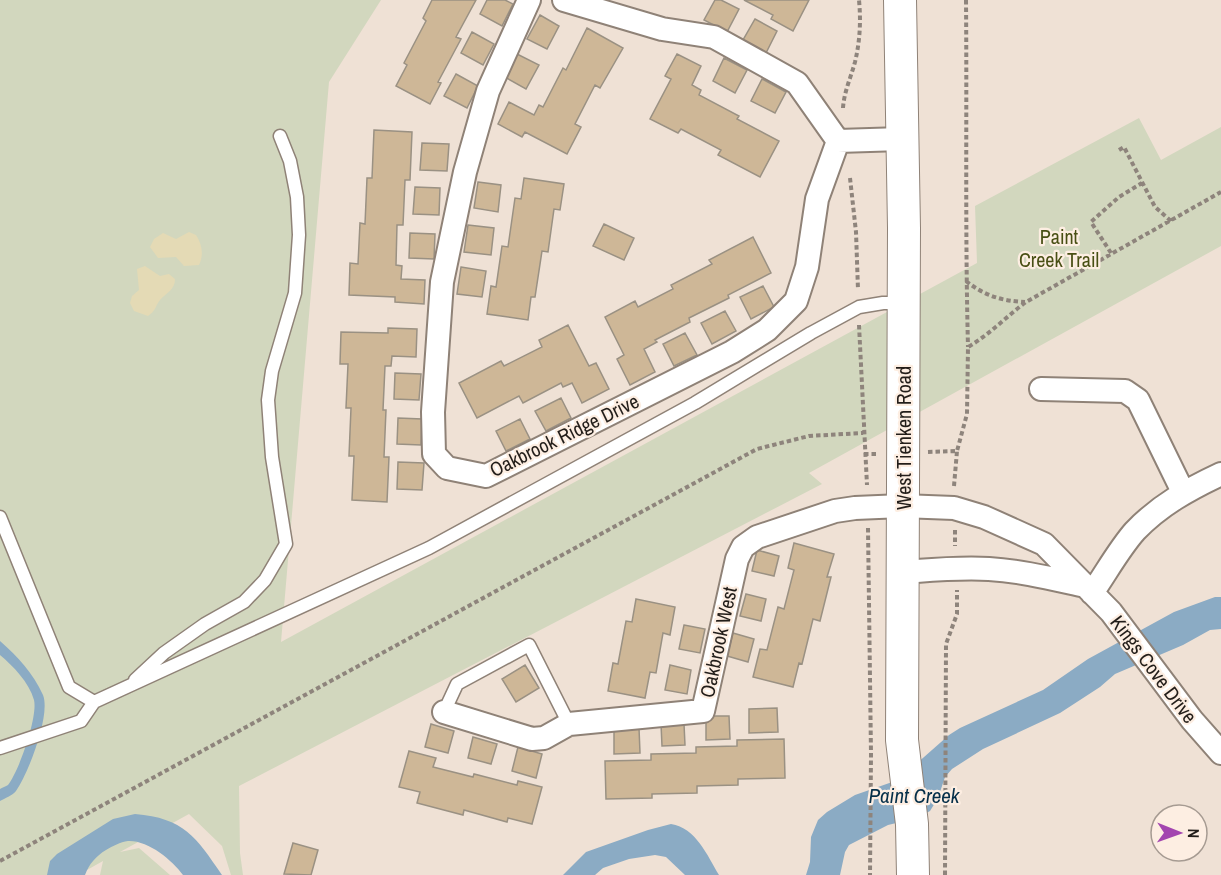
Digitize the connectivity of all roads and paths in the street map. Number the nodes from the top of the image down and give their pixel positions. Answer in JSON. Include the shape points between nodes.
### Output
{"nodes":[{"id":1,"x":529,"y":0,"type":"edge"},
{"id":2,"x":564,"y":0,"type":"edge"},
{"id":3,"x":859,"y":0,"type":"edge"},
{"id":4,"x":900,"y":0,"type":"edge"},
{"id":5,"x":966,"y":0,"type":"edge"},
{"id":6,"x":843,"y":104,"type":"dead end"},
{"id":7,"x":280,"y":136,"type":"dead end"},
{"id":8,"x":902,"y":139,"type":"junction"},
{"id":9,"x":838,"y":141,"type":"junction"},
{"id":10,"x":1119,"y":150,"type":"dead end"},
{"id":11,"x":1142,"y":183,"type":"junction"},
{"id":12,"x":1221,"y":192,"type":"edge"},
{"id":13,"x":1171,"y":221,"type":"junction"},
{"id":14,"x":1111,"y":254,"type":"junction"},
{"id":15,"x":966,"y":281,"type":"junction"},
{"id":16,"x":1026,"y":302,"type":"junction"},
{"id":17,"x":904,"y":303,"type":"junction"},
{"id":18,"x":968,"y":347,"type":"junction"},
{"id":19,"x":1041,"y":389,"type":"dead end"},
{"id":20,"x":957,"y":451,"type":"junction"},
{"id":21,"x":933,"y":452,"type":"dead end"},
{"id":22,"x":864,"y":454,"type":"junction"},
{"id":23,"x":880,"y":454,"type":"dead end"},
{"id":24,"x":1221,"y":474,"type":"edge"},
{"id":25,"x":866,"y":483,"type":"dead end"},
{"id":26,"x":1183,"y":492,"type":"junction"},
{"id":27,"x":902,"y":506,"type":"junction"},
{"id":28,"x":954,"y":508,"type":"junction"},
{"id":29,"x":0,"y":517,"type":"edge"},
{"id":30,"x":868,"y":529,"type":"dead end"},
{"id":31,"x":956,"y":568,"type":"junction"},
{"id":32,"x":902,"y":572,"type":"junction"},
{"id":33,"x":1088,"y":590,"type":"junction"},
{"id":34,"x":127,"y":688,"type":"junction"},
{"id":35,"x":94,"y":702,"type":"junction"},
{"id":36,"x":444,"y":712,"type":"joint"},
{"id":37,"x":569,"y":724,"type":"junction"},
{"id":38,"x":0,"y":748,"type":"edge"},
{"id":39,"x":1221,"y":753,"type":"edge"},
{"id":40,"x":0,"y":861,"type":"edge"},
{"id":41,"x":870,"y":875,"type":"edge"},
{"id":42,"x":913,"y":875,"type":"edge"},
{"id":43,"x":945,"y":875,"type":"edge"}],
"edges":[{"from":1,"to":9,"type":"street","name":"Oakbrook Ridge Drive","via":[[488,91],[465,172],[442,282],[434,454],[447,468],[486,476],[732,352],[767,330],[795,301],[807,267],[817,199]]},
{"from":2,"to":9,"type":"street","via":[[662,30],[714,37],[797,82]]},
{"from":3,"to":6,"type":"path","via":[[859,43]]},
{"from":4,"to":8,"type":"main road","name":"West Tienken Road"},
{"from":5,"to":15,"type":"path"},
{"from":7,"to":34,"type":"lane","via":[[290,161],[300,235],[295,293],[272,371],[268,400],[272,457],[286,544],[265,580],[244,603],[164,653]]},
{"from":8,"to":9,"type":"street"},
{"from":8,"to":17,"type":"main road","name":"West Tienken Road"},
{"from":10,"to":11,"type":"path","via":[[1124,147]]},
{"from":11,"to":13,"type":"path","via":[[1155,207]]},
{"from":11,"to":14,"type":"path","via":[[1091,222]]},
{"from":12,"to":13,"type":"path"},
{"from":13,"to":14,"type":"path"},
{"from":14,"to":16,"type":"path"},
{"from":15,"to":16,"type":"path","via":[[1003,301]]},
{"from":15,"to":18,"type":"path"},
{"from":16,"to":18,"type":"path"},
{"from":17,"to":27,"type":"main road","name":"West Tienken Road"},
{"from":17,"to":34,"type":"lane","via":[[859,307],[695,403],[429,548]]},
{"from":18,"to":20,"type":"path","via":[[967,414]]},
{"from":19,"to":26,"type":"street","via":[[1125,392],[1138,400]]},
{"from":20,"to":21,"type":"path"},
{"from":20,"to":28,"type":"path"},
{"from":22,"to":23,"type":"path"},
{"from":22,"to":25,"type":"path"},
{"from":22,"to":40,"type":"path","via":[[863,433],[789,439],[757,449]]},
{"from":24,"to":26,"type":"street"},
{"from":26,"to":33,"type":"street","via":[[1133,533]]},
{"from":27,"to":28,"type":"street","name":"Kings Cove Drive"},
{"from":27,"to":32,"type":"main road","name":"West Tienken Road"},
{"from":27,"to":37,"type":"street","name":"Oakbrook West","via":[[868,506],[836,512],[757,537],[743,547],[703,711]]},
{"from":28,"to":31,"type":"path"},
{"from":28,"to":33,"type":"street","name":"Kings Cove Drive","via":[[1044,544]]},
{"from":29,"to":35,"type":"lane","via":[[69,687]]},
{"from":30,"to":41,"type":"path"},
{"from":31,"to":32,"type":"street"},
{"from":31,"to":33,"type":"street","via":[[1023,573]]},
{"from":31,"to":43,"type":"path","via":[[958,607],[946,644]]},
{"from":32,"to":42,"type":"main road","name":"West Tienken Road","via":[[902,740],[912,824]]},
{"from":33,"to":39,"type":"street","name":"Kings Cove Drive","via":[[1111,612]]},
{"from":34,"to":35,"type":"lane"},
{"from":35,"to":38,"type":"lane","via":[[81,721]]},
{"from":36,"to":37,"type":"street","name":"Oakbrook West","via":[[532,739],[544,738]]},
{"from":36,"to":37,"type":"lane","via":[[457,684],[529,645]]}]}
